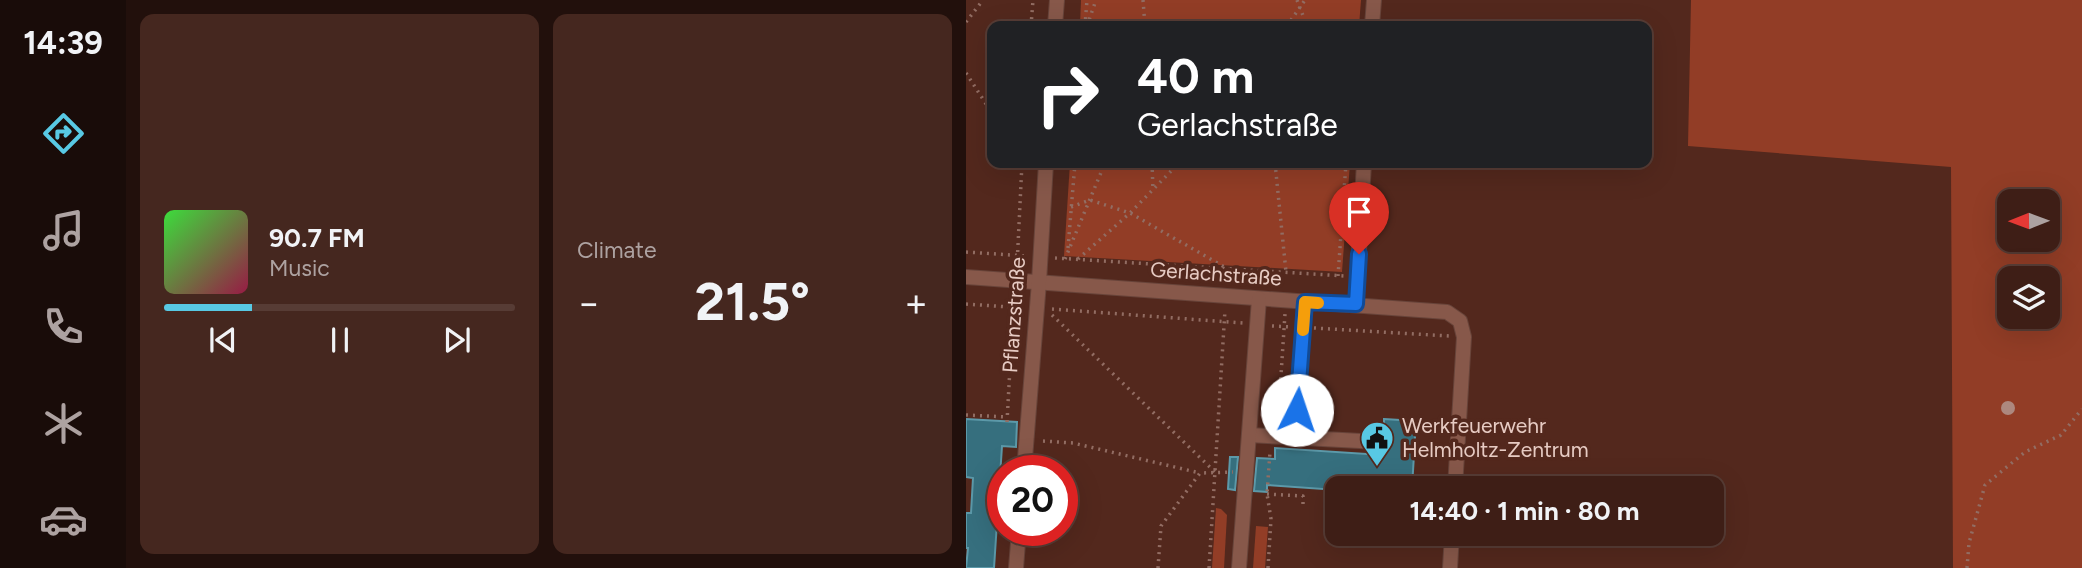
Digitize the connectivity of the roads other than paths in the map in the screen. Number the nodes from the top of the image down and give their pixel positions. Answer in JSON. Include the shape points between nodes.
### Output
{"nodes":[{"id":1,"x":1057,"y":0,"type":"edge"},
{"id":2,"x":1374,"y":0,"type":"edge"},
{"id":3,"x":1055,"y":21,"type":"edge"},
{"id":4,"x":1372,"y":21,"type":"edge"},
{"id":5,"x":1046,"y":168,"type":"edge"},
{"id":6,"x":1364,"y":168,"type":"edge"},
{"id":7,"x":966,"y":277,"type":"edge"},
{"id":8,"x":1039,"y":282,"type":"junction"},
{"id":9,"x":1259,"y":299,"type":"junction"},
{"id":10,"x":1305,"y":302,"type":"junction"},
{"id":11,"x":1356,"y":304,"type":"junction"},
{"id":12,"x":1297,"y":410,"type":"dead end"},
{"id":13,"x":1249,"y":435,"type":"junction"},
{"id":14,"x":1379,"y":442,"type":"dead end"},
{"id":15,"x":1025,"y":455,"type":"edge"},
{"id":16,"x":1456,"y":476,"type":"edge"},
{"id":17,"x":1018,"y":546,"type":"edge"},
{"id":18,"x":1451,"y":546,"type":"edge"},
{"id":19,"x":1016,"y":568,"type":"edge"},
{"id":20,"x":1239,"y":568,"type":"edge"},
{"id":21,"x":1450,"y":568,"type":"edge"}],
"edges":[{"from":1,"to":3,"type":"street"},
{"from":2,"to":4,"type":"street"},
{"from":5,"to":8,"type":"street","name":"Pflanzstraße"},
{"from":6,"to":11,"type":"street"},
{"from":7,"to":8,"type":"street","name":"Gerlachstraße"},
{"from":8,"to":9,"type":"street","name":"Gerlachstraße"},
{"from":8,"to":15,"type":"street","name":"Pflanzstraße"},
{"from":9,"to":10,"type":"street","name":"Gerlachstraße"},
{"from":9,"to":13,"type":"street"},
{"from":10,"to":11,"type":"street","name":"Gerlachstraße"},
{"from":10,"to":12,"type":"lane"},
{"from":11,"to":16,"type":"street","name":"Gerlachstraße","via":[[1447,312],[1460,321],[1464,337]]},
{"from":13,"to":14,"type":"street"},
{"from":13,"to":20,"type":"street"},
{"from":17,"to":19,"type":"street"},
{"from":18,"to":21,"type":"street"}]}
